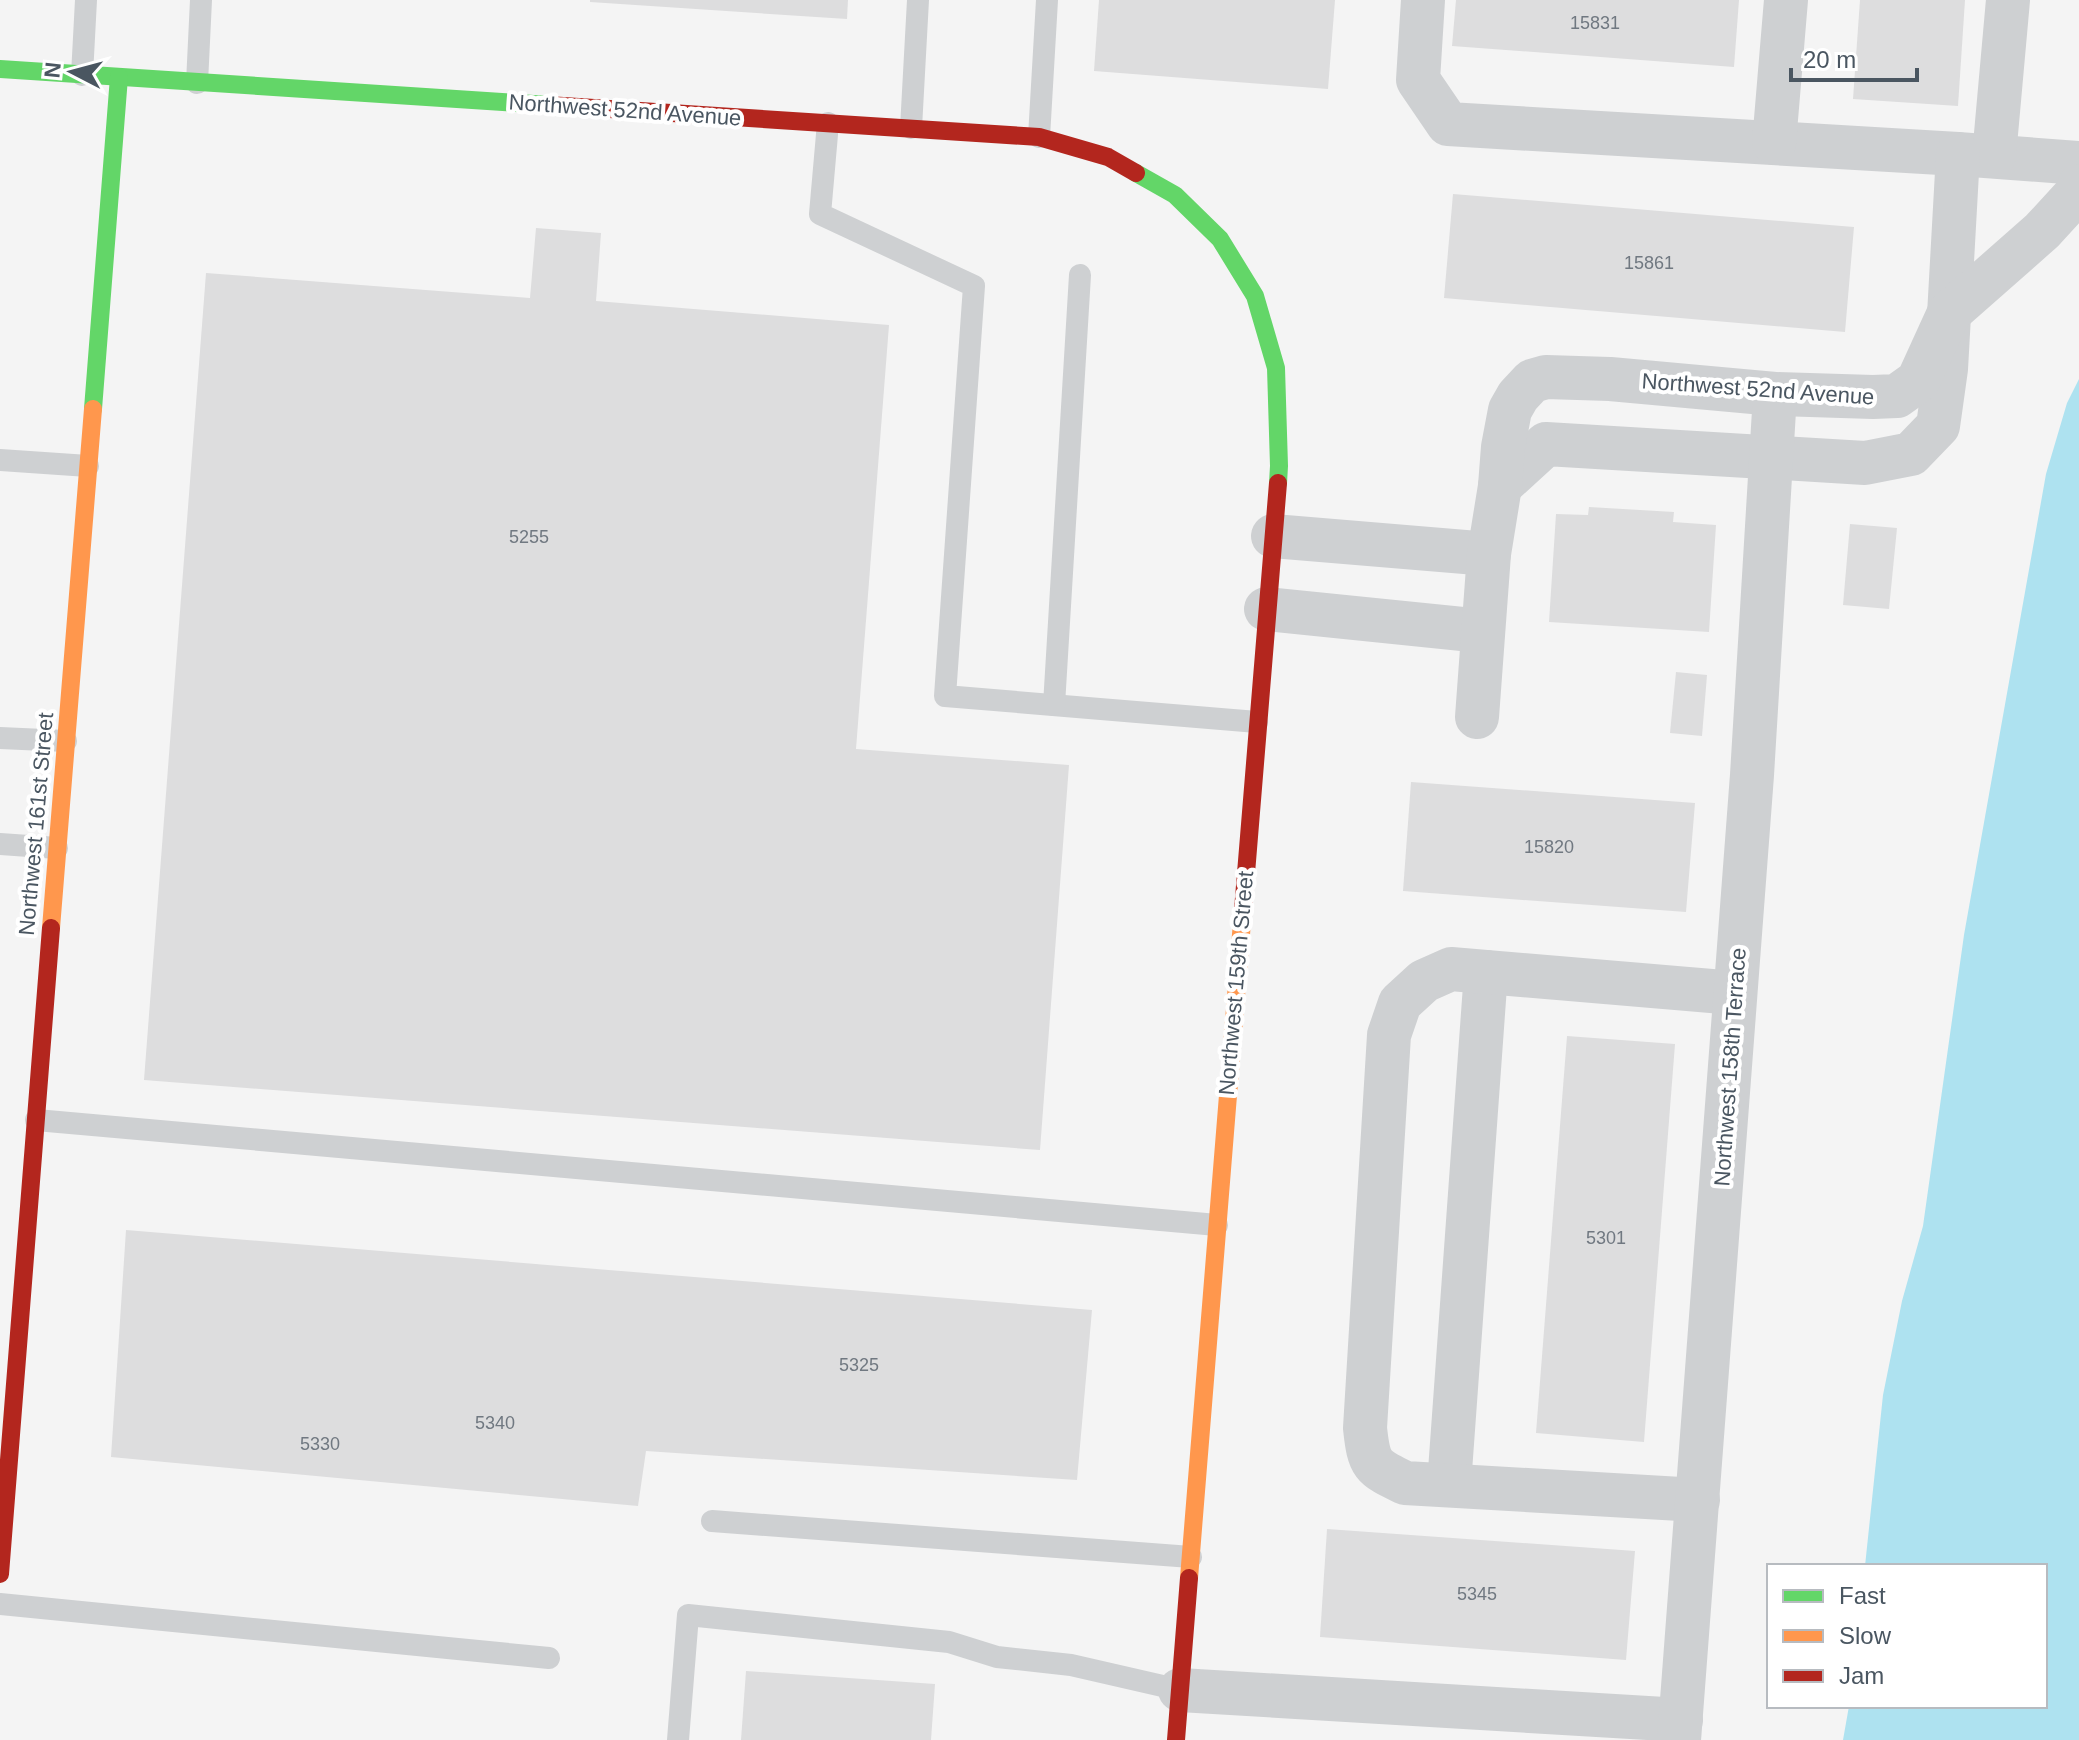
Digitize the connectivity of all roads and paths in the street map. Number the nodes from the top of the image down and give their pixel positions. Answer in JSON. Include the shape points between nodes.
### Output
{"nodes":[{"id":1,"x":86,"y":0,"type":"edge"},
{"id":2,"x":201,"y":0,"type":"edge"},
{"id":3,"x":918,"y":0,"type":"edge"},
{"id":4,"x":1047,"y":0,"type":"edge"},
{"id":5,"x":1423,"y":0,"type":"edge"},
{"id":6,"x":1786,"y":0,"type":"edge"},
{"id":7,"x":2008,"y":0,"type":"edge"},
{"id":8,"x":0,"y":69,"type":"edge"},
{"id":9,"x":82,"y":75,"type":"junction"},
{"id":10,"x":119,"y":77,"type":"junction"},
{"id":11,"x":197,"y":83,"type":"junction"},
{"id":12,"x":828,"y":123,"type":"junction"},
{"id":13,"x":911,"y":128,"type":"junction"},
{"id":14,"x":1039,"y":137,"type":"junction"},
{"id":15,"x":1774,"y":143,"type":"junction"},
{"id":16,"x":1976,"y":155,"type":"junction"},
{"id":17,"x":2079,"y":163,"type":"edge"},
{"id":18,"x":2079,"y":186,"type":"edge"},
{"id":19,"x":1220,"y":239,"type":"joint"},
{"id":20,"x":1080,"y":275,"type":"dead end"},
{"id":21,"x":1949,"y":313,"type":"junction"},
{"id":22,"x":1775,"y":394,"type":"junction"},
{"id":23,"x":1771,"y":456,"type":"junction"},
{"id":24,"x":0,"y":460,"type":"edge"},
{"id":25,"x":88,"y":466,"type":"junction"},
{"id":26,"x":1500,"y":486,"type":"junction"},
{"id":27,"x":1273,"y":536,"type":"junction"},
{"id":28,"x":1489,"y":554,"type":"junction"},
{"id":29,"x":1266,"y":609,"type":"junction"},
{"id":30,"x":1482,"y":631,"type":"junction"},
{"id":31,"x":1054,"y":705,"type":"junction"},
{"id":32,"x":1477,"y":717,"type":"dead end"},
{"id":33,"x":1257,"y":722,"type":"junction"},
{"id":34,"x":0,"y":738,"type":"edge"},
{"id":35,"x":66,"y":741,"type":"junction"},
{"id":36,"x":0,"y":844,"type":"edge"},
{"id":37,"x":57,"y":848,"type":"junction"},
{"id":38,"x":1486,"y":972,"type":"junction"},
{"id":39,"x":1735,"y":993,"type":"junction"},
{"id":40,"x":36,"y":1120,"type":"junction"},
{"id":41,"x":1217,"y":1225,"type":"junction"},
{"id":42,"x":5,"y":1456,"type":"edge"},
{"id":43,"x":1449,"y":1485,"type":"junction"},
{"id":44,"x":1698,"y":1500,"type":"junction"},
{"id":45,"x":712,"y":1521,"type":"dead end"},
{"id":46,"x":1191,"y":1557,"type":"junction"},
{"id":47,"x":0,"y":1574,"type":"edge"},
{"id":48,"x":0,"y":1604,"type":"edge"},
{"id":49,"x":549,"y":1658,"type":"dead end"},
{"id":50,"x":1180,"y":1690,"type":"junction"},
{"id":51,"x":1680,"y":1730,"type":"edge"},
{"id":52,"x":678,"y":1740,"type":"edge"},
{"id":53,"x":1176,"y":1740,"type":"edge"}],
"edges":[{"from":1,"to":9,"type":"lane"},
{"from":2,"to":11,"type":"lane"},
{"from":3,"to":13,"type":"lane"},
{"from":4,"to":14,"type":"lane"},
{"from":5,"to":15,"type":"street","via":[[1418,80],[1448,124]]},
{"from":6,"to":15,"type":"street"},
{"from":7,"to":16,"type":"street"},
{"from":8,"to":9,"type":"street","name":"Northwest 52nd Avenue"},
{"from":9,"to":10,"type":"street","name":"Northwest 52nd Avenue"},
{"from":10,"to":11,"type":"street","name":"Northwest 52nd Avenue"},
{"from":10,"to":25,"type":"street","name":"Northwest 161st Street"},
{"from":11,"to":12,"type":"street","name":"Northwest 52nd Avenue"},
{"from":12,"to":13,"type":"street","name":"Northwest 52nd Avenue"},
{"from":12,"to":31,"type":"lane","via":[[820,214],[974,286],[945,696]]},
{"from":13,"to":14,"type":"street","name":"Northwest 52nd Avenue"},
{"from":14,"to":19,"type":"street","name":"Northwest 52nd Avenue","via":[[1108,157],[1162,187]]},
{"from":15,"to":16,"type":"street"},
{"from":16,"to":17,"type":"street"},
{"from":16,"to":21,"type":"street"},
{"from":18,"to":21,"type":"street","via":[[2042,231]]},
{"from":19,"to":27,"type":"street","name":"Northwest 159th Street","via":[[1255,296],[1276,368],[1279,466]]},
{"from":20,"to":31,"type":"lane"},
{"from":21,"to":22,"type":"street","name":"Northwest 52nd Avenue","via":[[1918,381],[1897,396]]},
{"from":21,"to":23,"type":"street","via":[[1938,426],[1911,454],[1865,463]]},
{"from":22,"to":23,"type":"street","name":"Northwest 158th Terrace"},
{"from":22,"to":26,"type":"street","name":"Northwest 52nd Avenue","via":[[1610,379],[1532,381],[1510,410]]},
{"from":23,"to":26,"type":"street","via":[[1546,444]]},
{"from":23,"to":39,"type":"street","name":"Northwest 158th Terrace"},
{"from":24,"to":25,"type":"lane"},
{"from":25,"to":35,"type":"street","name":"Northwest 161st Street"},
{"from":26,"to":28,"type":"street","name":"Northwest 52nd Avenue"},
{"from":27,"to":28,"type":"street"},
{"from":27,"to":29,"type":"street","name":"Northwest 159th Street"},
{"from":28,"to":30,"type":"street","name":"Northwest 52nd Avenue"},
{"from":29,"to":30,"type":"street"},
{"from":29,"to":33,"type":"street","name":"Northwest 159th Street"},
{"from":30,"to":32,"type":"street","name":"Northwest 52nd Avenue"},
{"from":31,"to":33,"type":"lane"},
{"from":33,"to":41,"type":"street","name":"Northwest 159th Street"},
{"from":34,"to":35,"type":"lane"},
{"from":35,"to":37,"type":"street","name":"Northwest 161st Street"},
{"from":36,"to":37,"type":"lane"},
{"from":37,"to":40,"type":"street","name":"Northwest 161st Street"},
{"from":38,"to":39,"type":"street"},
{"from":38,"to":43,"type":"street"},
{"from":38,"to":43,"type":"street","via":[[1451,969],[1424,981],[1400,1003],[1389,1035],[1365,1428],[1368,1454],[1377,1470],[1405,1483]]},
{"from":39,"to":44,"type":"street","name":"Northwest 158th Terrace"},
{"from":40,"to":41,"type":"lane"},
{"from":40,"to":42,"type":"street","name":"Northwest 161st Street"},
{"from":41,"to":46,"type":"street","name":"Northwest 159th Street"},
{"from":42,"to":47,"type":"street","name":"Northwest 161st Street"},
{"from":43,"to":44,"type":"street"},
{"from":44,"to":51,"type":"street","name":"Northwest 158th Terrace"},
{"from":45,"to":46,"type":"lane"},
{"from":46,"to":50,"type":"street","name":"Northwest 159th Street"},
{"from":48,"to":49,"type":"lane"},
{"from":50,"to":51,"type":"street"},
{"from":50,"to":52,"type":"lane","via":[[1071,1665],[997,1657],[949,1642],[688,1615]]},
{"from":50,"to":53,"type":"street","name":"Northwest 159th Street"}]}
